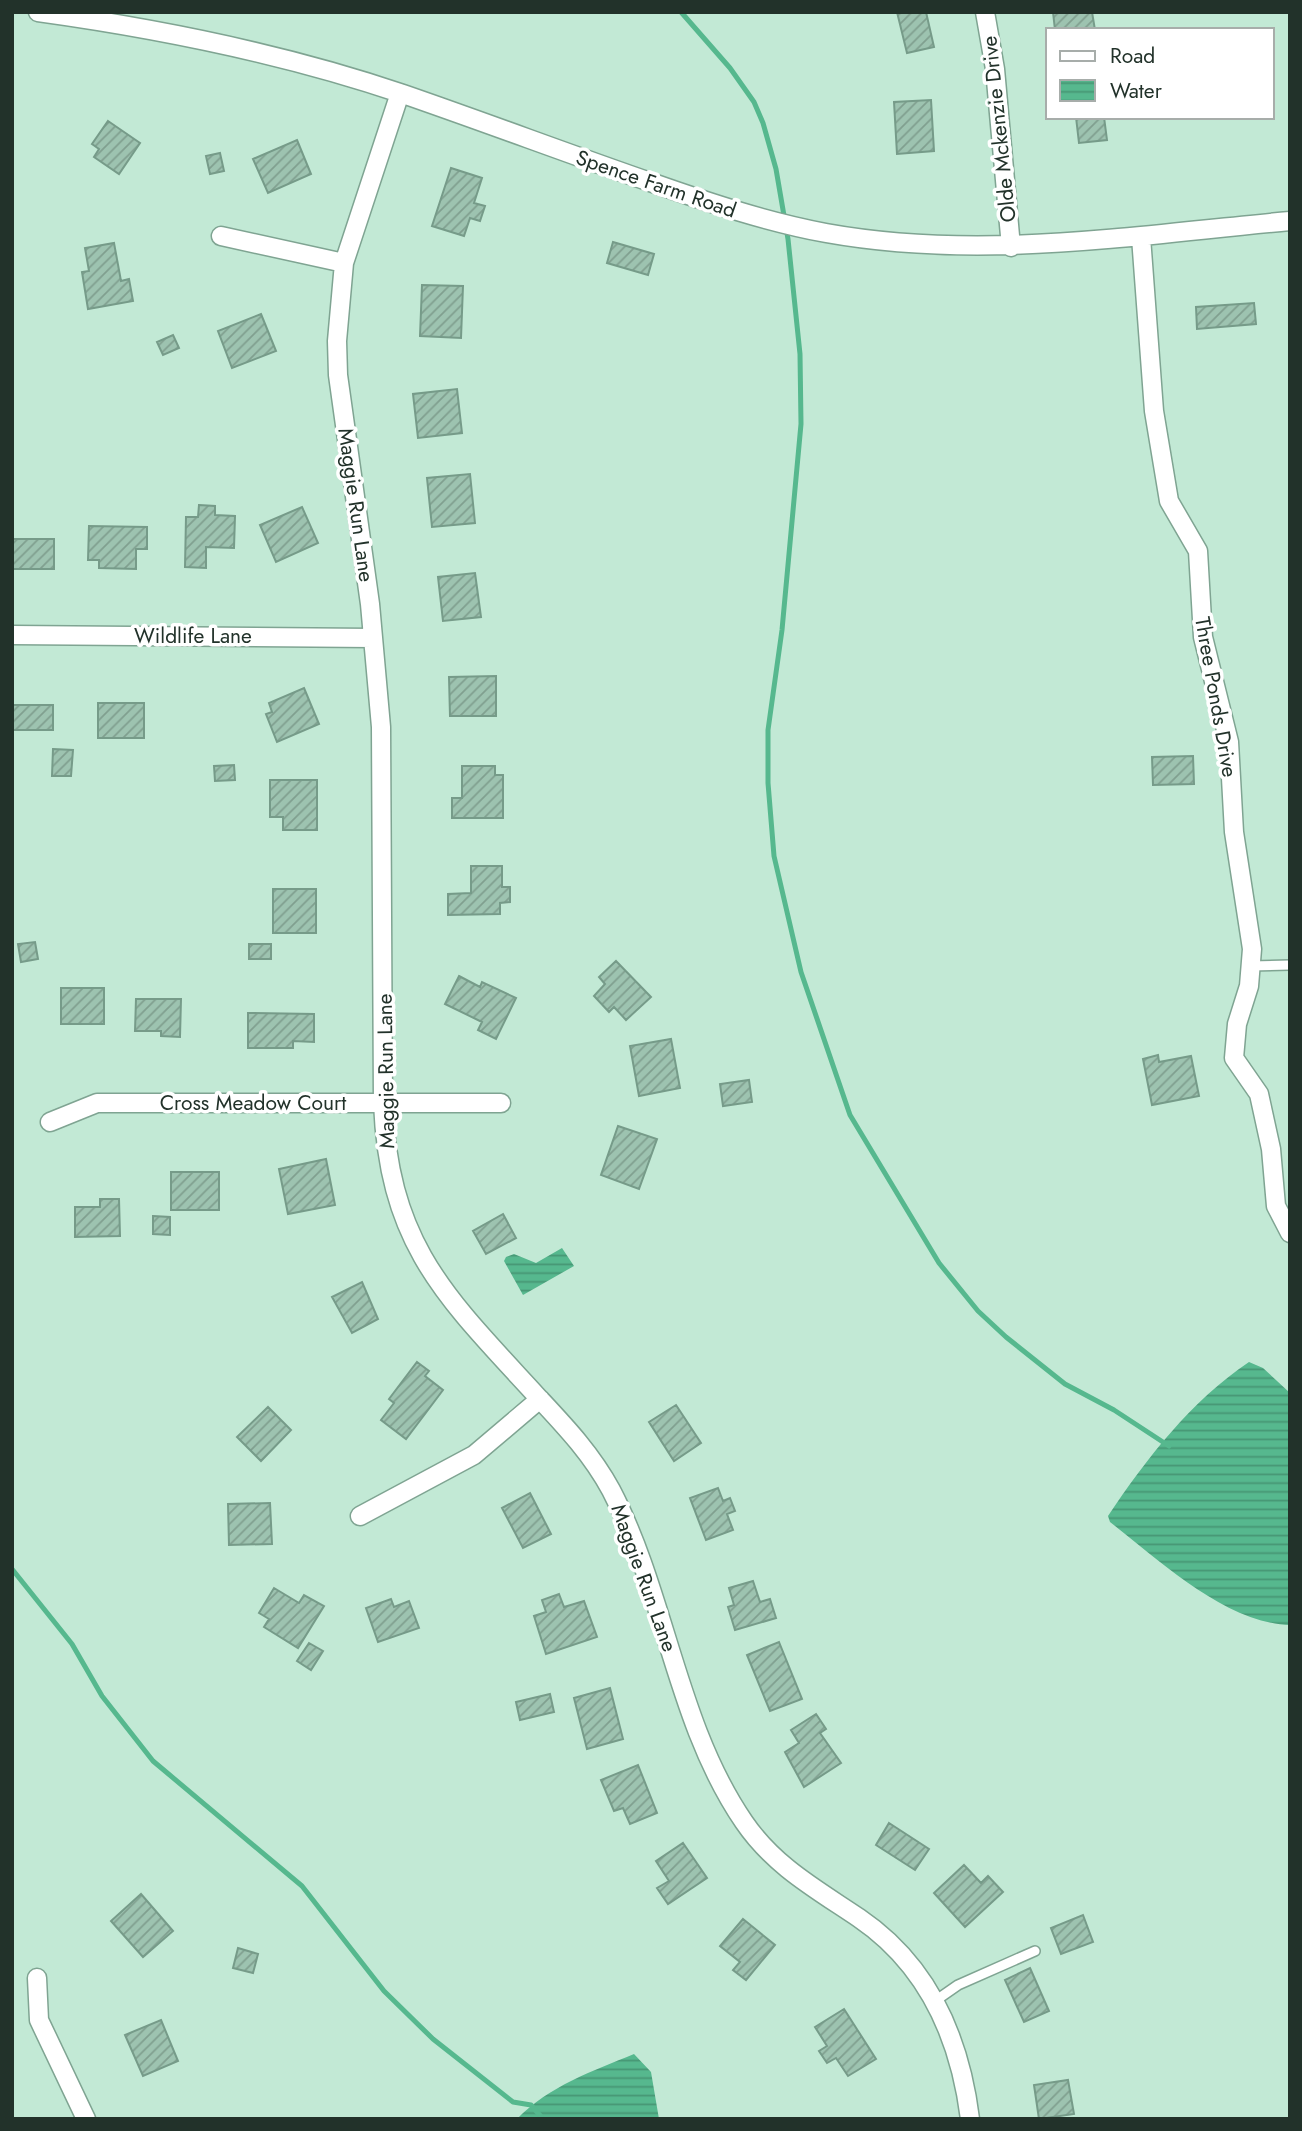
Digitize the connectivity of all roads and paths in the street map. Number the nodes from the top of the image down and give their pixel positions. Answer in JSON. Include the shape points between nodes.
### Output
{"nodes":[{"id":1,"x":38,"y":12,"type":"edge"},
{"id":2,"x":985,"y":12,"type":"edge"},
{"id":3,"x":400,"y":93,"type":"junction"},
{"id":4,"x":1290,"y":221,"type":"edge"},
{"id":5,"x":221,"y":236,"type":"dead end"},
{"id":6,"x":1141,"y":237,"type":"junction"},
{"id":7,"x":1011,"y":247,"type":"junction"},
{"id":8,"x":344,"y":263,"type":"junction"},
{"id":9,"x":12,"y":635,"type":"edge"},
{"id":10,"x":373,"y":638,"type":"junction"},
{"id":11,"x":1290,"y":965,"type":"edge"},
{"id":12,"x":1251,"y":966,"type":"junction"},
{"id":13,"x":383,"y":1103,"type":"junction"},
{"id":14,"x":501,"y":1103,"type":"dead end"},
{"id":15,"x":50,"y":1122,"type":"dead end"},
{"id":16,"x":1290,"y":1233,"type":"edge"},
{"id":17,"x":540,"y":1399,"type":"junction"},
{"id":18,"x":360,"y":1516,"type":"dead end"},
{"id":19,"x":1035,"y":1951,"type":"dead end"},
{"id":20,"x":37,"y":1978,"type":"dead end"},
{"id":21,"x":934,"y":2001,"type":"junction"},
{"id":22,"x":86,"y":2119,"type":"edge"},
{"id":23,"x":970,"y":2119,"type":"edge"}],
"edges":[{"from":1,"to":3,"type":"street","name":"Spence Farm Road","via":[[209,41]]},
{"from":2,"to":7,"type":"street","name":"Olde Mckenzie Drive","via":[[995,69]]},
{"from":3,"to":7,"type":"street","name":"Spence Farm Road","via":[[741,214],[897,243]]},
{"from":3,"to":8,"type":"street","name":"Maggie Run Lane"},
{"from":4,"to":6,"type":"street","name":"Spence Farm Road"},
{"from":5,"to":8,"type":"street"},
{"from":6,"to":7,"type":"street","name":"Spence Farm Road"},
{"from":6,"to":12,"type":"street","name":"Three Ponds Drive","via":[[1154,411],[1169,501],[1198,551],[1203,637],[1229,743],[1234,832]]},
{"from":8,"to":10,"type":"street","name":"Maggie Run Lane","via":[[338,375]]},
{"from":9,"to":10,"type":"street","name":"Wildlife Lane"},
{"from":10,"to":13,"type":"street","name":"Maggie Run Lane","via":[[383,778]]},
{"from":11,"to":12,"type":"lane"},
{"from":12,"to":16,"type":"street","name":"Three Ponds Drive","via":[[1234,1058],[1259,1094],[1271,1149],[1276,1206]]},
{"from":13,"to":14,"type":"street","name":"Cross Meadow Court"},
{"from":13,"to":15,"type":"street","name":"Cross Meadow Court","via":[[97,1103]]},
{"from":13,"to":17,"type":"street","name":"Maggie Run Lane","via":[[394,1185],[419,1253],[455,1307]]},
{"from":17,"to":18,"type":"street","via":[[474,1455]]},
{"from":17,"to":21,"type":"street","name":"Maggie Run Lane","via":[[580,1443],[610,1489],[711,1764],[744,1822],[787,1870],[895,1947]]},
{"from":19,"to":21,"type":"lane","via":[[958,1985]]},
{"from":20,"to":22,"type":"street","via":[[39,2020]]},
{"from":21,"to":23,"type":"street","name":"Maggie Run Lane","via":[[958,2056]]}]}
